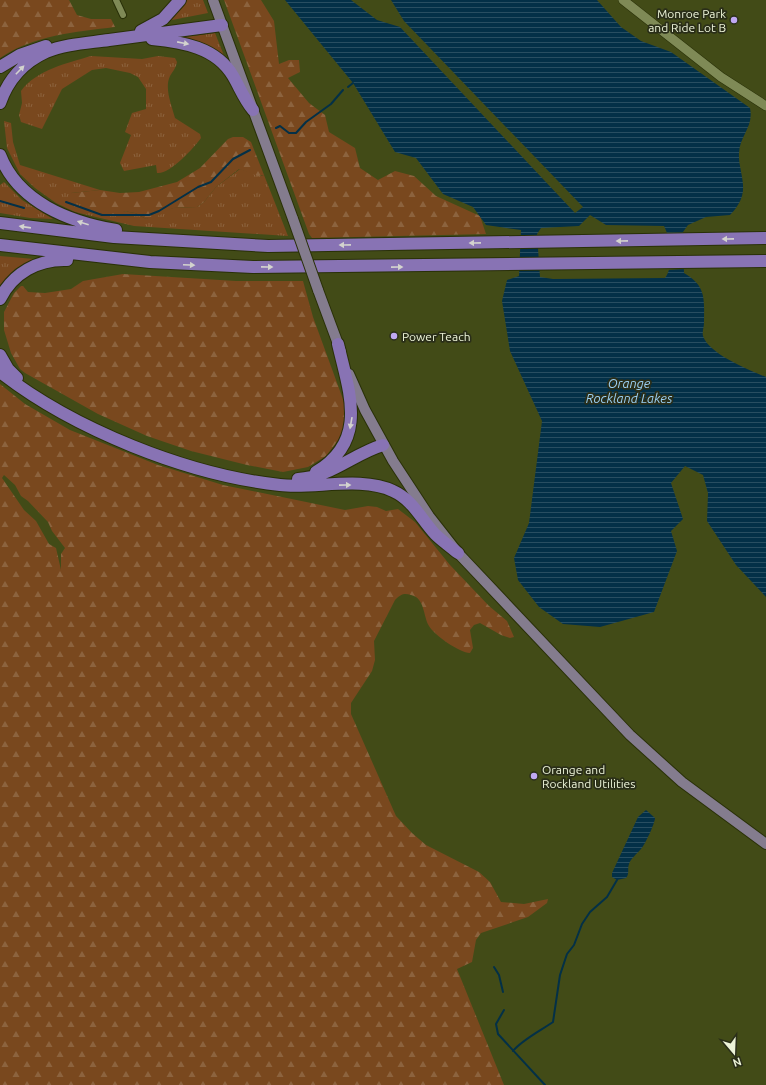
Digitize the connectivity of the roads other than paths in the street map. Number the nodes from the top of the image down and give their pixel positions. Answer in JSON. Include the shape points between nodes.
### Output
{"nodes":[{"id":1,"x":116,"y":0,"type":"edge"},
{"id":2,"x":180,"y":0,"type":"edge"},
{"id":3,"x":212,"y":0,"type":"edge"},
{"id":4,"x":623,"y":0,"type":"edge"},
{"id":5,"x":123,"y":15,"type":"dead end"},
{"id":6,"x":221,"y":22,"type":"junction"},
{"id":7,"x":136,"y":34,"type":"junction"},
{"id":8,"x":0,"y":66,"type":"edge"},
{"id":9,"x":0,"y":103,"type":"edge"},
{"id":10,"x":766,"y":106,"type":"edge"},
{"id":11,"x":253,"y":110,"type":"junction"},
{"id":12,"x":0,"y":155,"type":"edge"},
{"id":13,"x":0,"y":223,"type":"edge"},
{"id":14,"x":766,"y":238,"type":"edge"},
{"id":15,"x":176,"y":242,"type":"junction"},
{"id":16,"x":0,"y":245,"type":"edge"},
{"id":17,"x":766,"y":261,"type":"edge"},
{"id":18,"x":150,"y":262,"type":"junction"},
{"id":19,"x":0,"y":299,"type":"edge"},
{"id":20,"x":338,"y":344,"type":"junction"},
{"id":21,"x":0,"y":355,"type":"edge"},
{"id":22,"x":0,"y":372,"type":"edge"},
{"id":23,"x":383,"y":445,"type":"junction"},
{"id":24,"x":301,"y":483,"type":"junction"},
{"id":25,"x":458,"y":553,"type":"junction"},
{"id":26,"x":766,"y":844,"type":"edge"}],
"edges":[{"from":1,"to":5,"type":"street"},
{"from":2,"to":7,"type":"highway","via":[[154,26]]},
{"from":3,"to":6,"type":"main road"},
{"from":4,"to":10,"type":"street","via":[[721,77]]},
{"from":6,"to":7,"type":"highway"},
{"from":6,"to":11,"type":"main road"},
{"from":7,"to":8,"type":"highway","via":[[55,43],[20,55]]},
{"from":9,"to":7,"type":"highway","one_way":true,"via":[[17,73],[47,52]]},
{"from":7,"to":11,"type":"highway","one_way":true,"via":[[191,45],[212,54],[228,69]]},
{"from":11,"to":20,"type":"main road","bridge":true},
{"from":15,"to":12,"type":"highway","one_way":true,"via":[[153,235],[91,225],[56,212],[18,186]]},
{"from":15,"to":13,"type":"highway","one_way":true,"via":[[70,233]]},
{"from":14,"to":15,"type":"highway","one_way":true,"via":[[294,246]]},
{"from":16,"to":18,"type":"highway"},
{"from":18,"to":17,"type":"highway","one_way":true,"via":[[280,268]]},
{"from":18,"to":19,"type":"highway","via":[[46,262],[32,266],[19,274]]},
{"from":20,"to":23,"type":"main road","via":[[359,398]]},
{"from":20,"to":24,"type":"highway","one_way":true,"via":[[352,402],[349,431],[345,443],[333,459]]},
{"from":21,"to":24,"type":"highway","via":[[8,369],[29,386],[114,432],[166,452],[216,467]]},
{"from":22,"to":24,"type":"highway","via":[[71,417],[148,452],[198,468],[245,479],[280,485]]},
{"from":23,"to":24,"type":"highway","via":[[328,473]]},
{"from":23,"to":25,"type":"main road","via":[[429,516]]},
{"from":24,"to":25,"type":"highway","one_way":true,"via":[[373,486],[392,491],[410,502],[435,534]]},
{"from":25,"to":26,"type":"main road","via":[[630,735],[682,782]]}]}
